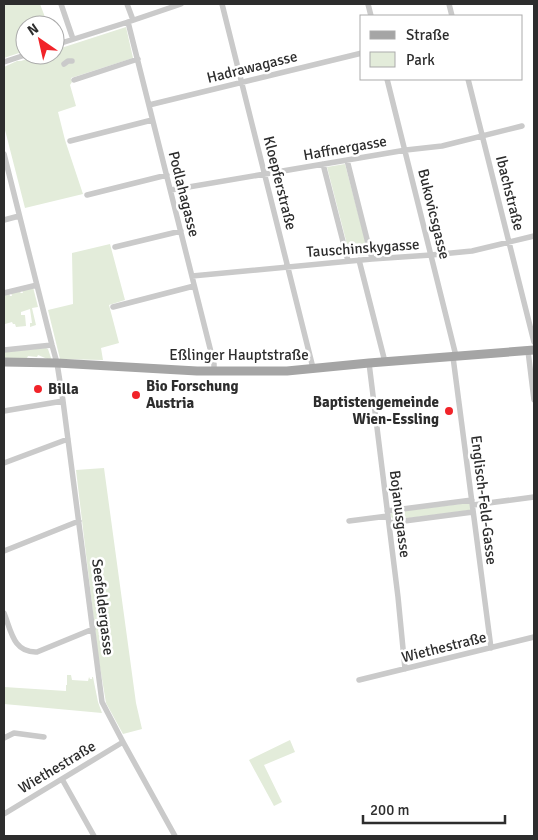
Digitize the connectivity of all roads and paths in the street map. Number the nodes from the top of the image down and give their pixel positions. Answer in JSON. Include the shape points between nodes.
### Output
{"nodes":[{"id":1,"x":62,"y":4,"type":"edge"},
{"id":2,"x":127,"y":4,"type":"edge"},
{"id":3,"x":181,"y":4,"type":"edge"},
{"id":4,"x":222,"y":4,"type":"edge"},
{"id":5,"x":131,"y":21,"type":"junction"},
{"id":6,"x":73,"y":39,"type":"junction"},
{"id":7,"x":65,"y":42,"type":"edge"},
{"id":8,"x":360,"y":53,"type":"edge"},
{"id":9,"x":138,"y":59,"type":"junction"},
{"id":10,"x":72,"y":61,"type":"dead end"},
{"id":11,"x":65,"y":63,"type":"edge"},
{"id":12,"x":74,"y":80,"type":"dead end"},
{"id":13,"x":387,"y":80,"type":"edge"},
{"id":14,"x":468,"y":80,"type":"edge"},
{"id":15,"x":242,"y":82,"type":"junction"},
{"id":16,"x":149,"y":105,"type":"junction"},
{"id":17,"x":152,"y":120,"type":"junction"},
{"id":18,"x":522,"y":126,"type":"dead end"},
{"id":19,"x":482,"y":135,"type":"junction"},
{"id":20,"x":70,"y":141,"type":"dead end"},
{"id":21,"x":406,"y":150,"type":"junction"},
{"id":22,"x":4,"y":154,"type":"edge"},
{"id":23,"x":347,"y":160,"type":"junction"},
{"id":24,"x":323,"y":164,"type":"junction"},
{"id":25,"x":265,"y":175,"type":"junction"},
{"id":26,"x":167,"y":176,"type":"junction"},
{"id":27,"x":171,"y":190,"type":"junction"},
{"id":28,"x":87,"y":196,"type":"dead end"},
{"id":29,"x":19,"y":216,"type":"junction"},
{"id":30,"x":4,"y":220,"type":"edge"},
{"id":31,"x":181,"y":231,"type":"junction"},
{"id":32,"x":534,"y":236,"type":"edge"},
{"id":33,"x":509,"y":242,"type":"junction"},
{"id":34,"x":115,"y":247,"type":"dead end"},
{"id":35,"x":432,"y":255,"type":"junction"},
{"id":36,"x":372,"y":259,"type":"junction"},
{"id":37,"x":359,"y":260,"type":"junction"},
{"id":38,"x":348,"y":261,"type":"junction"},
{"id":39,"x":288,"y":267,"type":"junction"},
{"id":40,"x":192,"y":276,"type":"junction"},
{"id":41,"x":37,"y":285,"type":"junction"},
{"id":42,"x":194,"y":286,"type":"junction"},
{"id":43,"x":4,"y":293,"type":"edge"},
{"id":44,"x":113,"y":307,"type":"dead end"},
{"id":45,"x":534,"y":342,"type":"edge"},
{"id":46,"x":52,"y":345,"type":"junction"},
{"id":47,"x":4,"y":350,"type":"edge"},
{"id":48,"x":531,"y":350,"type":"edge"},
{"id":49,"x":455,"y":356,"type":"junction"},
{"id":50,"x":4,"y":362,"type":"edge"},
{"id":51,"x":385,"y":362,"type":"junction"},
{"id":52,"x":58,"y":363,"type":"junction"},
{"id":53,"x":369,"y":363,"type":"junction"},
{"id":54,"x":313,"y":368,"type":"junction"},
{"id":55,"x":214,"y":371,"type":"junction"},
{"id":56,"x":63,"y":400,"type":"junction"},
{"id":57,"x":534,"y":400,"type":"edge"},
{"id":58,"x":4,"y":411,"type":"edge"},
{"id":59,"x":68,"y":439,"type":"junction"},
{"id":60,"x":4,"y":463,"type":"edge"},
{"id":61,"x":534,"y":496,"type":"edge"},
{"id":62,"x":472,"y":503,"type":"junction"},
{"id":63,"x":473,"y":512,"type":"junction"},
{"id":64,"x":388,"y":517,"type":"junction"},
{"id":65,"x":79,"y":521,"type":"junction"},
{"id":66,"x":349,"y":521,"type":"dead end"},
{"id":67,"x":4,"y":551,"type":"edge"},
{"id":68,"x":4,"y":613,"type":"edge"},
{"id":69,"x":93,"y":629,"type":"junction"},
{"id":70,"x":534,"y":637,"type":"edge"},
{"id":71,"x":491,"y":648,"type":"junction"},
{"id":72,"x":405,"y":669,"type":"junction"},
{"id":73,"x":359,"y":680,"type":"dead end"},
{"id":74,"x":44,"y":737,"type":"dead end"},
{"id":75,"x":4,"y":738,"type":"edge"},
{"id":76,"x":123,"y":742,"type":"junction"},
{"id":77,"x":62,"y":779,"type":"junction"},
{"id":78,"x":4,"y":814,"type":"edge"},
{"id":79,"x":94,"y":836,"type":"edge"},
{"id":80,"x":175,"y":836,"type":"edge"}],
"edges":[{"from":1,"to":6,"type":"street"},
{"from":2,"to":5,"type":"street","name":"Podlahagasse"},
{"from":3,"to":5,"type":"street"},
{"from":4,"to":15,"type":"street","name":"Kloepferstraße"},
{"from":5,"to":6,"type":"street"},
{"from":5,"to":9,"type":"street","name":"Podlahagasse"},
{"from":6,"to":7,"type":"street"},
{"from":8,"to":15,"type":"street","name":"Hadrawagasse"},
{"from":9,"to":12,"type":"street"},
{"from":9,"to":16,"type":"street","name":"Podlahagasse"},
{"from":10,"to":11,"type":"street"},
{"from":13,"to":21,"type":"street","name":"Bukovicsgasse"},
{"from":14,"to":19,"type":"street","name":"Ibachstraße"},
{"from":15,"to":16,"type":"street","name":"Hadrawagasse"},
{"from":15,"to":25,"type":"street","name":"Kloepferstraße"},
{"from":16,"to":17,"type":"street","name":"Podlahagasse"},
{"from":17,"to":20,"type":"street"},
{"from":17,"to":26,"type":"street","name":"Podlahagasse"},
{"from":18,"to":19,"type":"street","name":"Haffnergasse"},
{"from":19,"to":21,"type":"street","name":"Haffnergasse","via":[[442,146]]},
{"from":19,"to":33,"type":"street","name":"Ibachstraße"},
{"from":21,"to":23,"type":"street","name":"Haffnergasse"},
{"from":21,"to":35,"type":"street","name":"Bukovicsgasse"},
{"from":22,"to":29,"type":"street","name":"Seefeldergasse"},
{"from":23,"to":24,"type":"street","name":"Haffnergasse"},
{"from":23,"to":36,"type":"street"},
{"from":24,"to":25,"type":"street","name":"Haffnergasse"},
{"from":24,"to":38,"type":"street"},
{"from":25,"to":27,"type":"street","name":"Haffnergasse"},
{"from":25,"to":39,"type":"street","name":"Kloepferstraße"},
{"from":26,"to":27,"type":"street","name":"Podlahagasse"},
{"from":26,"to":28,"type":"street"},
{"from":27,"to":31,"type":"street","name":"Podlahagasse"},
{"from":29,"to":30,"type":"street"},
{"from":29,"to":41,"type":"street","name":"Seefeldergasse"},
{"from":31,"to":34,"type":"street"},
{"from":31,"to":40,"type":"street","name":"Podlahagasse"},
{"from":32,"to":33,"type":"street","name":"Tauschinskygasse"},
{"from":33,"to":35,"type":"street","name":"Tauschinskygasse"},
{"from":33,"to":45,"type":"street","name":"Ibachstraße"},
{"from":35,"to":36,"type":"street","name":"Tauschinskygasse"},
{"from":35,"to":49,"type":"street","name":"Bukovicsgasse"},
{"from":36,"to":37,"type":"street","name":"Tauschinskygasse"},
{"from":37,"to":38,"type":"street","name":"Tauschinskygasse"},
{"from":37,"to":51,"type":"street"},
{"from":38,"to":39,"type":"street","name":"Tauschinskygasse"},
{"from":39,"to":40,"type":"street","name":"Tauschinskygasse"},
{"from":39,"to":54,"type":"street","name":"Kloepferstraße"},
{"from":40,"to":42,"type":"street","name":"Podlahagasse"},
{"from":41,"to":43,"type":"street"},
{"from":41,"to":46,"type":"street","name":"Seefeldergasse"},
{"from":42,"to":44,"type":"street"},
{"from":42,"to":55,"type":"street","name":"Podlahagasse"},
{"from":46,"to":47,"type":"street"},
{"from":46,"to":52,"type":"street","name":"Seefeldergasse"},
{"from":48,"to":49,"type":"main road","name":"Eßlinger Hauptstraße"},
{"from":48,"to":57,"type":"street"},
{"from":49,"to":51,"type":"main road","name":"Eßlinger Hauptstraße"},
{"from":49,"to":62,"type":"street","name":"Englisch-Feld-Gasse"},
{"from":50,"to":52,"type":"main road","name":"Eßlinger Hauptstraße"},
{"from":51,"to":53,"type":"main road","name":"Eßlinger Hauptstraße"},
{"from":52,"to":55,"type":"main road","name":"Eßlinger Hauptstraße"},
{"from":52,"to":56,"type":"street","name":"Seefeldergasse"},
{"from":53,"to":54,"type":"main road","name":"Eßlinger Hauptstraße"},
{"from":53,"to":64,"type":"street","name":"Bojanusgasse"},
{"from":54,"to":55,"type":"main road","name":"Eßlinger Hauptstraße"},
{"from":56,"to":58,"type":"street"},
{"from":56,"to":59,"type":"street","name":"Seefeldergasse"},
{"from":59,"to":60,"type":"street"},
{"from":59,"to":65,"type":"street","name":"Seefeldergasse"},
{"from":61,"to":62,"type":"street"},
{"from":62,"to":63,"type":"street","name":"Englisch-Feld-Gasse"},
{"from":62,"to":64,"type":"street"},
{"from":63,"to":64,"type":"street"},
{"from":63,"to":71,"type":"street","name":"Englisch-Feld-Gasse"},
{"from":64,"to":66,"type":"street"},
{"from":64,"to":72,"type":"street","name":"Bojanusgasse"},
{"from":65,"to":67,"type":"street"},
{"from":65,"to":69,"type":"street","name":"Seefeldergasse"},
{"from":68,"to":69,"type":"street","via":[[15,642],[31,652]]},
{"from":69,"to":76,"type":"street","name":"Seefeldergasse","via":[[102,702]]},
{"from":70,"to":71,"type":"street","name":"Wiethestraße"},
{"from":71,"to":72,"type":"street","name":"Wiethestraße"},
{"from":72,"to":73,"type":"street","name":"Wiethestraße"},
{"from":74,"to":75,"type":"street","via":[[14,733]]},
{"from":76,"to":77,"type":"street","name":"Wiethestraße"},
{"from":76,"to":80,"type":"street","name":"Seefeldergasse"},
{"from":77,"to":78,"type":"street","name":"Wiethestraße"},
{"from":77,"to":79,"type":"street"}]}
